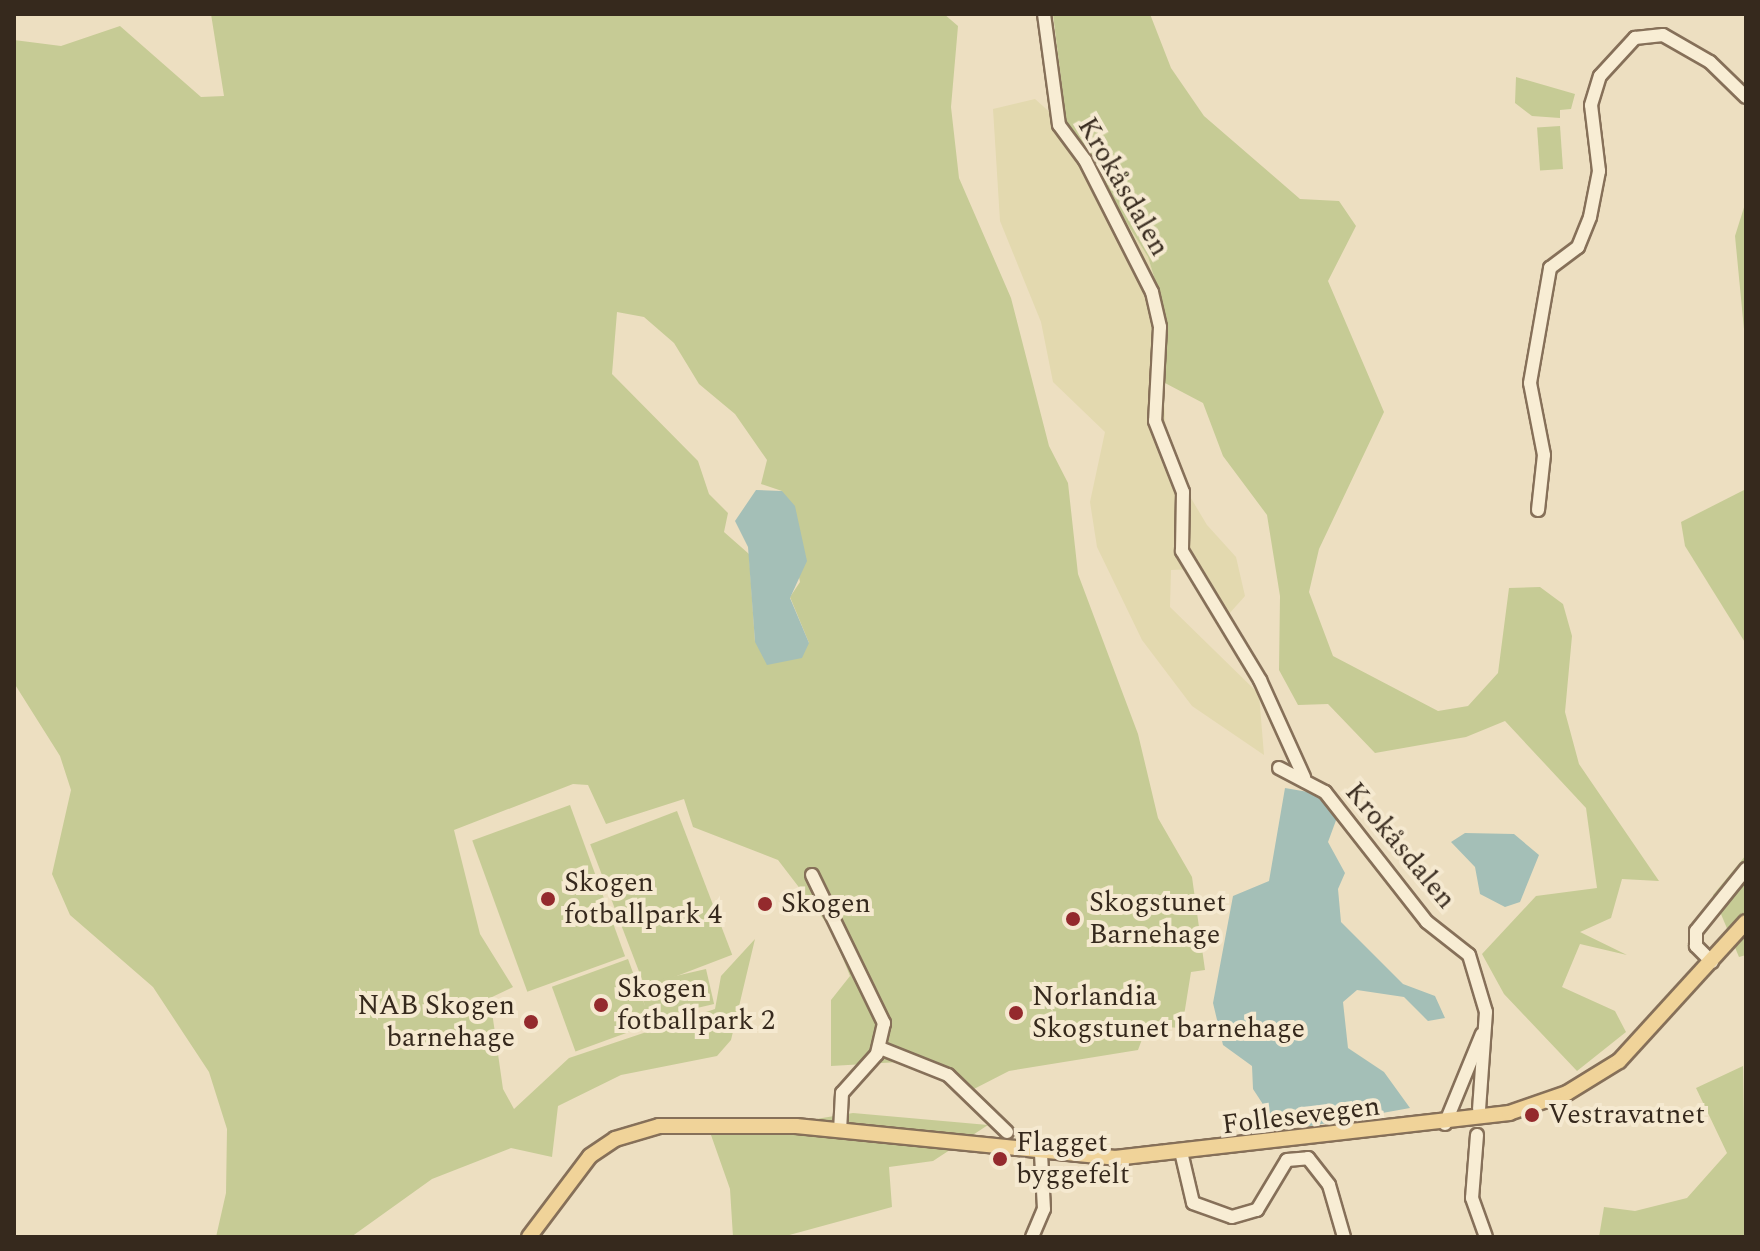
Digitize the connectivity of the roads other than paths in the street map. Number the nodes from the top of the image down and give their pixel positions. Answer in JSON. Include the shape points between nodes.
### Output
{"nodes":[{"id":1,"x":1044,"y":14,"type":"edge"},
{"id":2,"x":1746,"y":97,"type":"edge"},
{"id":3,"x":1538,"y":510,"type":"dead end"},
{"id":4,"x":1279,"y":768,"type":"dead end"},
{"id":5,"x":1304,"y":777,"type":"junction"},
{"id":6,"x":1746,"y":869,"type":"edge"},
{"id":7,"x":812,"y":875,"type":"dead end"},
{"id":8,"x":1746,"y":922,"type":"edge"},
{"id":9,"x":1712,"y":962,"type":"junction"},
{"id":10,"x":1484,"y":1032,"type":"junction"},
{"id":11,"x":880,"y":1048,"type":"junction"},
{"id":12,"x":1479,"y":1109,"type":"dead end"},
{"id":13,"x":1445,"y":1124,"type":"junction"},
{"id":14,"x":840,"y":1129,"type":"junction"},
{"id":15,"x":1007,"y":1132,"type":"dead end"},
{"id":16,"x":1477,"y":1135,"type":"dead end"},
{"id":17,"x":1041,"y":1153,"type":"junction"},
{"id":18,"x":1182,"y":1156,"type":"junction"},
{"id":19,"x":529,"y":1237,"type":"edge"},
{"id":20,"x":1032,"y":1237,"type":"edge"},
{"id":21,"x":1344,"y":1237,"type":"edge"},
{"id":22,"x":1486,"y":1237,"type":"edge"}],
"edges":[{"from":1,"to":5,"type":"street","name":"Krokåsdalen","via":[[1059,125],[1141,260],[1155,302],[1153,399],[1159,439],[1183,492],[1182,551],[1260,680]]},
{"from":2,"to":3,"type":"street","via":[[1710,62],[1663,35],[1635,38],[1600,76],[1591,105],[1599,171],[1590,217],[1578,247],[1550,268],[1530,383],[1544,455]]},
{"from":4,"to":5,"type":"street","name":"Krokåsdalen"},
{"from":5,"to":10,"type":"street","name":"Krokåsdalen","via":[[1355,822],[1427,922],[1465,949],[1485,995]]},
{"from":6,"to":9,"type":"street","via":[[1696,931],[1696,946]]},
{"from":7,"to":11,"type":"street","via":[[874,997],[884,1023]]},
{"from":8,"to":9,"type":"main road","name":"Follesevegen"},
{"from":9,"to":13,"type":"main road","name":"Follesevegen","via":[[1641,1040],[1594,1078],[1524,1109]]},
{"from":10,"to":12,"type":"street","name":"Krokåsdalen"},
{"from":10,"to":13,"type":"street","via":[[1466,1058]]},
{"from":11,"to":14,"type":"street","via":[[842,1093]]},
{"from":11,"to":15,"type":"street","via":[[948,1075]]},
{"from":13,"to":18,"type":"main road","name":"Follesevegen"},
{"from":14,"to":17,"type":"main road","name":"Follesevegen"},
{"from":14,"to":19,"type":"main road","name":"Follesevegen","via":[[705,1124],[629,1133],[580,1167]]},
{"from":16,"to":22,"type":"street","via":[[1472,1198]]},
{"from":17,"to":18,"type":"main road","name":"Follesevegen"},
{"from":17,"to":20,"type":"street","via":[[1044,1209]]},
{"from":18,"to":21,"type":"street","via":[[1193,1203],[1232,1217],[1257,1210],[1287,1160],[1308,1158],[1329,1185]]}]}
